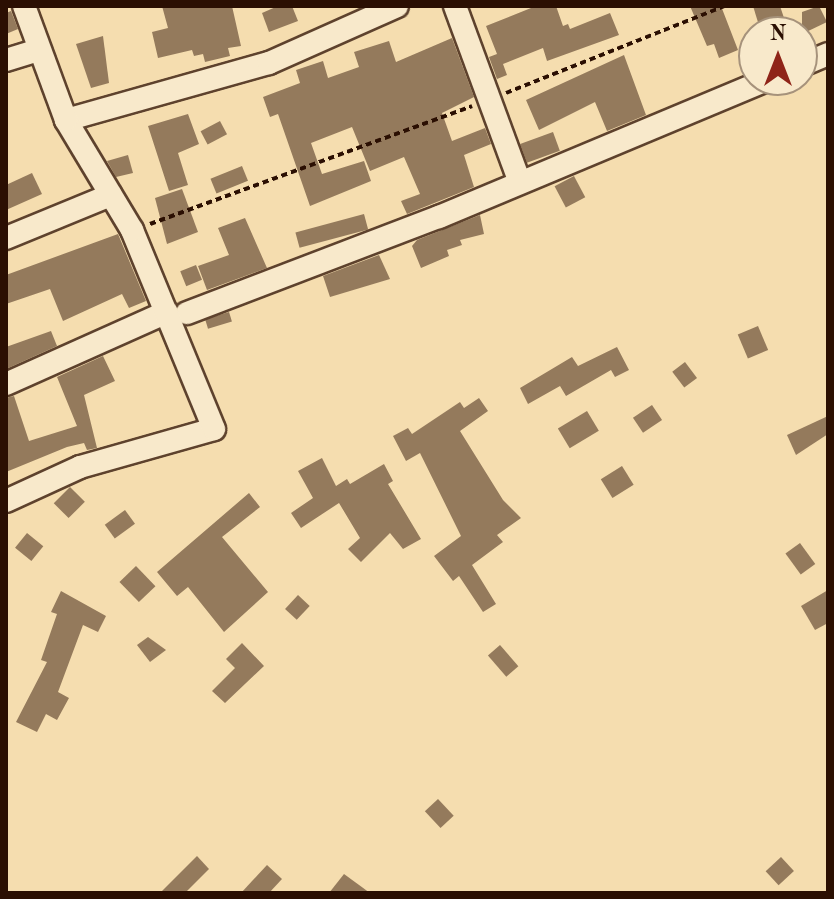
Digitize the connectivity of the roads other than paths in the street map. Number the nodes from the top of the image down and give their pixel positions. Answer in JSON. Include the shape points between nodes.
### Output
{"nodes":[{"id":1,"x":24,"y":6,"type":"edge"},
{"id":2,"x":397,"y":6,"type":"edge"},
{"id":3,"x":455,"y":6,"type":"edge"},
{"id":4,"x":38,"y":50,"type":"junction"},
{"id":5,"x":6,"y":60,"type":"edge"},
{"id":6,"x":738,"y":91,"type":"edge"},
{"id":7,"x":66,"y":120,"type":"junction"},
{"id":8,"x":519,"y":180,"type":"junction"},
{"id":9,"x":111,"y":195,"type":"junction"},
{"id":10,"x":6,"y":238,"type":"edge"},
{"id":11,"x":177,"y":312,"type":"junction"},
{"id":12,"x":6,"y":384,"type":"edge"},
{"id":13,"x":6,"y":501,"type":"edge"}],
"edges":[{"from":1,"to":4,"type":"street"},
{"from":2,"to":7,"type":"street","via":[[269,63]]},
{"from":3,"to":8,"type":"street"},
{"from":4,"to":5,"type":"street"},
{"from":4,"to":7,"type":"street"},
{"from":6,"to":8,"type":"street"},
{"from":7,"to":9,"type":"street"},
{"from":8,"to":11,"type":"street","via":[[439,217]]},
{"from":9,"to":10,"type":"street"},
{"from":9,"to":11,"type":"street"},
{"from":11,"to":12,"type":"street"},
{"from":11,"to":13,"type":"street","via":[[214,429],[80,467]]}]}
